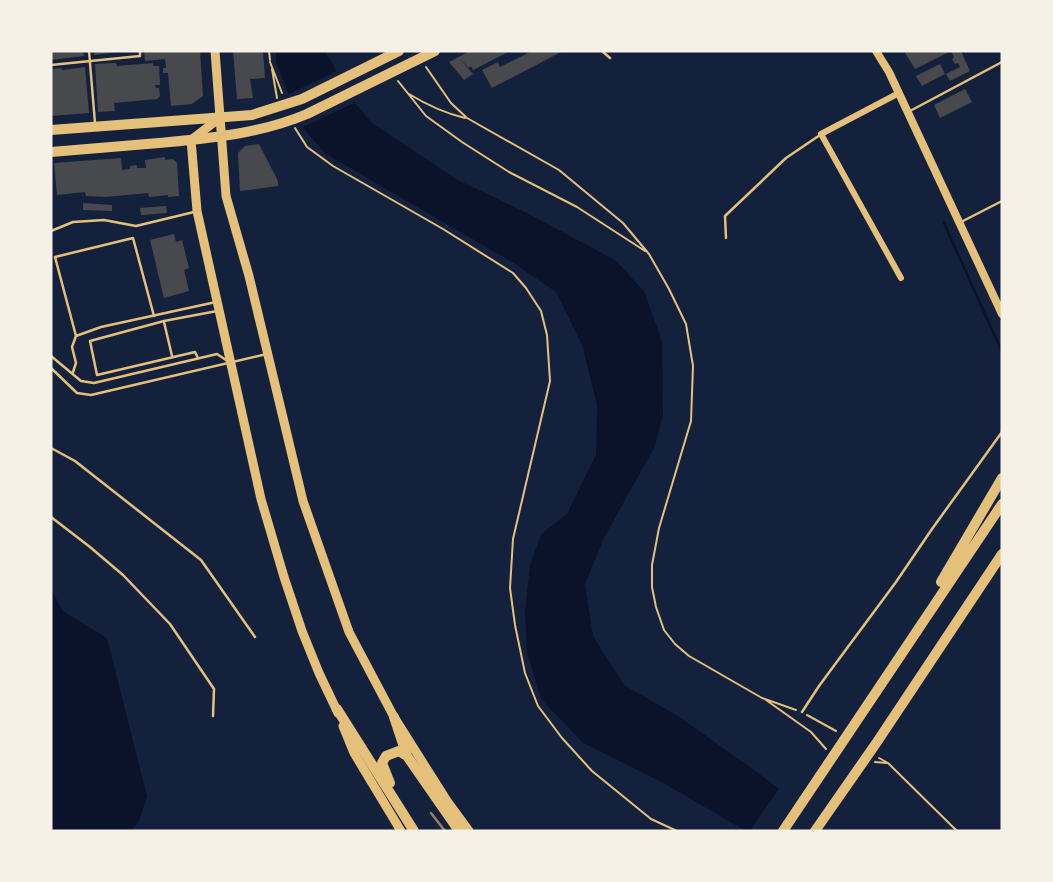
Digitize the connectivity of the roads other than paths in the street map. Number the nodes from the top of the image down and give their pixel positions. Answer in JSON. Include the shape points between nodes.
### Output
{"nodes":[{"id":1,"x":89,"y":51,"type":"edge"},
{"id":2,"x":140,"y":51,"type":"edge"},
{"id":3,"x":215,"y":51,"type":"edge"},
{"id":4,"x":398,"y":51,"type":"edge"},
{"id":5,"x":435,"y":51,"type":"edge"},
{"id":6,"x":602,"y":51,"type":"edge"},
{"id":7,"x":879,"y":52,"type":"edge"},
{"id":8,"x":610,"y":58,"type":"dead end"},
{"id":9,"x":90,"y":61,"type":"junction"},
{"id":10,"x":1002,"y":62,"type":"edge"},
{"id":11,"x":51,"y":65,"type":"edge"},
{"id":12,"x":899,"y":93,"type":"junction"},
{"id":13,"x":907,"y":112,"type":"junction"},
{"id":14,"x":221,"y":117,"type":"junction"},
{"id":15,"x":95,"y":127,"type":"junction"},
{"id":16,"x":51,"y":130,"type":"edge"},
{"id":17,"x":821,"y":134,"type":"junction"},
{"id":18,"x":223,"y":136,"type":"junction"},
{"id":19,"x":191,"y":140,"type":"junction"},
{"id":20,"x":51,"y":152,"type":"edge"},
{"id":21,"x":1002,"y":201,"type":"edge"},
{"id":22,"x":197,"y":211,"type":"junction"},
{"id":23,"x":958,"y":223,"type":"junction"},
{"id":24,"x":51,"y":231,"type":"edge"},
{"id":25,"x":726,"y":238,"type":"dead end"},
{"id":26,"x":901,"y":278,"type":"dead end"},
{"id":27,"x":217,"y":306,"type":"junction"},
{"id":28,"x":1002,"y":314,"type":"edge"},
{"id":29,"x":154,"y":316,"type":"junction"},
{"id":30,"x":164,"y":321,"type":"junction"},
{"id":31,"x":76,"y":336,"type":"junction"},
{"id":32,"x":267,"y":354,"type":"junction"},
{"id":33,"x":51,"y":356,"type":"edge"},
{"id":34,"x":172,"y":356,"type":"junction"},
{"id":35,"x":198,"y":358,"type":"junction"},
{"id":36,"x":230,"y":362,"type":"junction"},
{"id":37,"x":51,"y":369,"type":"edge"},
{"id":38,"x":72,"y":373,"type":"junction"},
{"id":39,"x":1002,"y":432,"type":"edge"},
{"id":40,"x":51,"y":448,"type":"edge"},
{"id":41,"x":1002,"y":478,"type":"edge"},
{"id":42,"x":1002,"y":504,"type":"edge"},
{"id":43,"x":51,"y":517,"type":"edge"},
{"id":44,"x":1002,"y":554,"type":"edge"},
{"id":45,"x":1002,"y":562,"type":"edge"},
{"id":46,"x":963,"y":614,"type":"junction"},
{"id":47,"x":255,"y":637,"type":"dead end"},
{"id":48,"x":900,"y":654,"type":"junction"},
{"id":49,"x":337,"y":709,"type":"junction"},
{"id":50,"x":802,"y":712,"type":"road end"},
{"id":51,"x":213,"y":716,"type":"dead end"},
{"id":52,"x":394,"y":717,"type":"junction"},
{"id":53,"x":407,"y":757,"type":"junction"},
{"id":54,"x":401,"y":831,"type":"edge"},
{"id":55,"x":415,"y":831,"type":"edge"},
{"id":56,"x":459,"y":831,"type":"edge"},
{"id":57,"x":469,"y":831,"type":"edge"},
{"id":58,"x":783,"y":831,"type":"edge"},
{"id":59,"x":815,"y":831,"type":"edge"}],
"edges":[{"from":1,"to":9,"type":"lane"},
{"from":2,"to":9,"type":"lane","via":[[140,55]]},
{"from":3,"to":14,"type":"main road"},
{"from":4,"to":14,"type":"main road","via":[[279,108]]},
{"from":5,"to":18,"type":"main road","via":[[289,123]]},
{"from":6,"to":8,"type":"lane"},
{"from":7,"to":12,"type":"street"},
{"from":9,"to":11,"type":"lane"},
{"from":9,"to":15,"type":"lane"},
{"from":10,"to":13,"type":"lane"},
{"from":12,"to":13,"type":"street"},
{"from":12,"to":17,"type":"street"},
{"from":13,"to":23,"type":"street"},
{"from":14,"to":15,"type":"main road"},
{"from":14,"to":18,"type":"main road"},
{"from":14,"to":19,"type":"main road"},
{"from":15,"to":16,"type":"main road"},
{"from":17,"to":25,"type":"lane","via":[[786,158],[725,216]]},
{"from":17,"to":26,"type":"street"},
{"from":18,"to":19,"type":"main road"},
{"from":18,"to":32,"type":"main road","via":[[226,196]]},
{"from":19,"to":20,"type":"main road"},
{"from":19,"to":22,"type":"main road"},
{"from":21,"to":23,"type":"lane"},
{"from":22,"to":24,"type":"lane","via":[[136,226],[104,220],[73,222]]},
{"from":22,"to":27,"type":"main road"},
{"from":23,"to":28,"type":"street"},
{"from":27,"to":29,"type":"lane"},
{"from":27,"to":30,"type":"lane"},
{"from":27,"to":36,"type":"main road"},
{"from":29,"to":31,"type":"lane"},
{"from":29,"to":31,"type":"lane","via":[[133,238],[55,257]]},
{"from":30,"to":34,"type":"lane"},
{"from":30,"to":34,"type":"lane","via":[[90,341],[97,375]]},
{"from":31,"to":38,"type":"lane"},
{"from":32,"to":36,"type":"lane"},
{"from":32,"to":52,"type":"main road","via":[[319,549],[349,632]]},
{"from":33,"to":38,"type":"lane"},
{"from":34,"to":35,"type":"lane","via":[[195,352]]},
{"from":35,"to":36,"type":"lane","via":[[217,355]]},
{"from":35,"to":38,"type":"lane","via":[[94,383],[81,381]]},
{"from":36,"to":37,"type":"lane","via":[[91,395],[77,393]]},
{"from":36,"to":49,"type":"main road","via":[[284,577]]},
{"from":39,"to":50,"type":"lane"},
{"from":40,"to":47,"type":"lane","via":[[75,461],[201,560]]},
{"from":41,"to":48,"type":"highway"},
{"from":42,"to":48,"type":"highway"},
{"from":43,"to":51,"type":"lane","via":[[123,575],[170,624],[214,688]]},
{"from":44,"to":46,"type":"highway"},
{"from":45,"to":46,"type":"highway"},
{"from":46,"to":59,"type":"highway"},
{"from":48,"to":58,"type":"highway"},
{"from":49,"to":54,"type":"main road","via":[[354,753]]},
{"from":49,"to":55,"type":"highway"},
{"from":52,"to":53,"type":"highway"},
{"from":52,"to":57,"type":"main road"},
{"from":53,"to":55,"type":"highway","via":[[393,752],[382,763]]},
{"from":53,"to":56,"type":"highway"}]}
